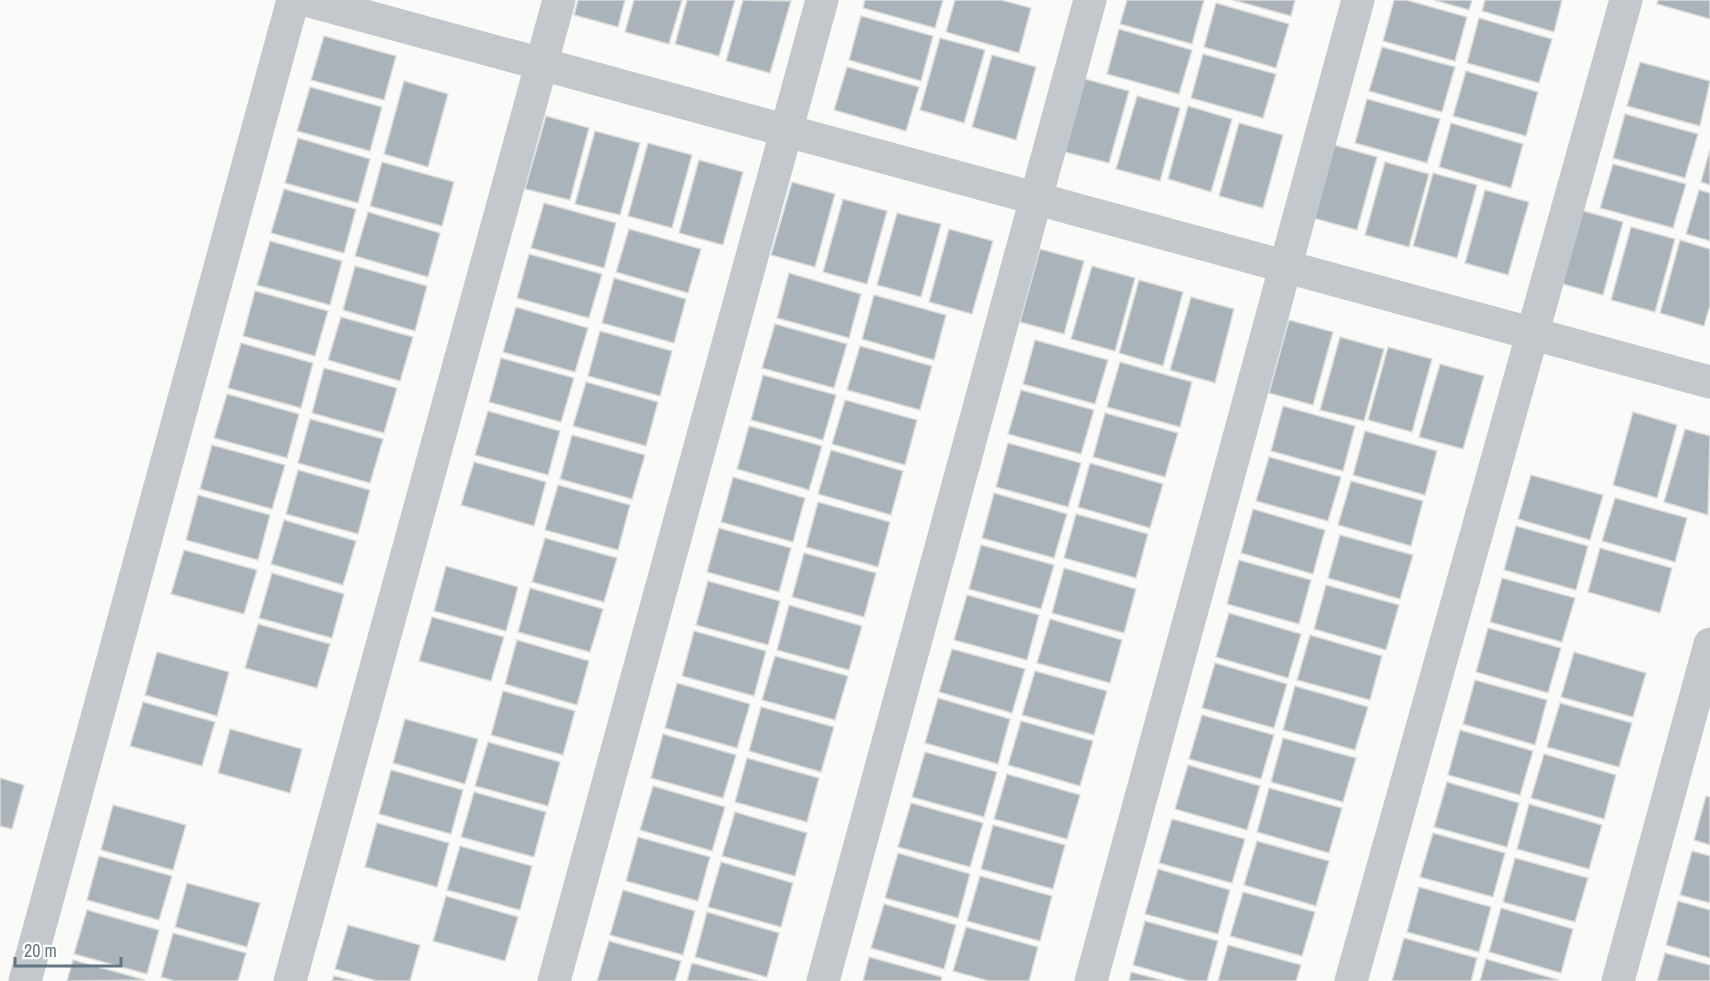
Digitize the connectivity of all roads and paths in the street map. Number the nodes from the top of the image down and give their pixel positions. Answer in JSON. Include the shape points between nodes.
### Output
{"nodes":[{"id":1,"x":293,"y":0,"type":"edge"},
{"id":2,"x":306,"y":0,"type":"edge"},
{"id":3,"x":559,"y":0,"type":"edge"},
{"id":4,"x":822,"y":0,"type":"edge"},
{"id":5,"x":1090,"y":0,"type":"edge"},
{"id":6,"x":1358,"y":0,"type":"edge"},
{"id":7,"x":1626,"y":0,"type":"edge"},
{"id":8,"x":542,"y":64,"type":"junction"},
{"id":9,"x":786,"y":131,"type":"junction"},
{"id":10,"x":1036,"y":199,"type":"junction"},
{"id":11,"x":1287,"y":267,"type":"junction"},
{"id":12,"x":1533,"y":334,"type":"junction"},
{"id":13,"x":1710,"y":382,"type":"edge"},
{"id":14,"x":1710,"y":644,"type":"edge"},
{"id":15,"x":25,"y":981,"type":"edge"},
{"id":16,"x":290,"y":981,"type":"edge"},
{"id":17,"x":554,"y":981,"type":"edge"},
{"id":18,"x":823,"y":981,"type":"edge"},
{"id":19,"x":1090,"y":981,"type":"edge"},
{"id":20,"x":1351,"y":981,"type":"edge"},
{"id":21,"x":1618,"y":981,"type":"edge"}],
"edges":[{"from":1,"to":15,"type":"street"},
{"from":2,"to":8,"type":"street"},
{"from":3,"to":8,"type":"street"},
{"from":4,"to":9,"type":"street"},
{"from":5,"to":10,"type":"street"},
{"from":6,"to":11,"type":"street"},
{"from":7,"to":12,"type":"street"},
{"from":8,"to":9,"type":"street"},
{"from":8,"to":16,"type":"street"},
{"from":9,"to":10,"type":"street"},
{"from":9,"to":17,"type":"street"},
{"from":10,"to":11,"type":"street"},
{"from":10,"to":18,"type":"street"},
{"from":11,"to":12,"type":"street"},
{"from":11,"to":19,"type":"street"},
{"from":12,"to":13,"type":"street"},
{"from":12,"to":20,"type":"street"},
{"from":14,"to":21,"type":"street"}]}
